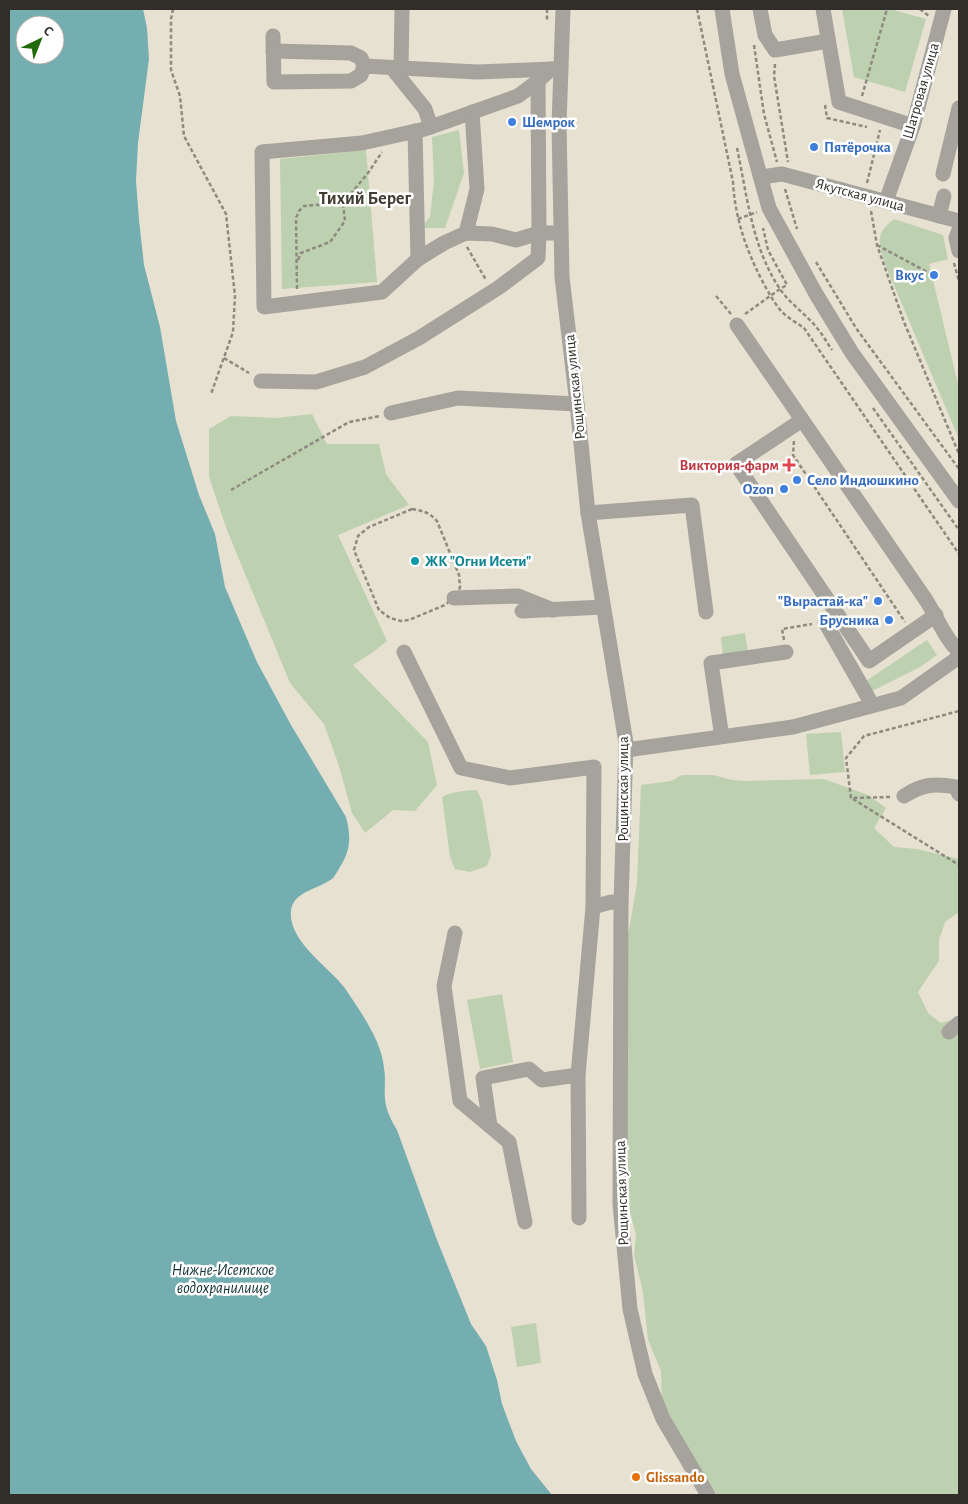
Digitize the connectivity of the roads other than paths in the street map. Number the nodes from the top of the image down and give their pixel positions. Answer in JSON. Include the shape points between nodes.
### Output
{"nodes":[{"id":1,"x":402,"y":9,"type":"edge"},
{"id":2,"x":562,"y":9,"type":"edge"},
{"id":3,"x":722,"y":9,"type":"edge"},
{"id":4,"x":760,"y":9,"type":"edge"},
{"id":5,"x":823,"y":9,"type":"edge"},
{"id":6,"x":944,"y":9,"type":"edge"},
{"id":7,"x":828,"y":41,"type":"junction"},
{"id":8,"x":364,"y":66,"type":"junction"},
{"id":9,"x":397,"y":68,"type":"junction"},
{"id":10,"x":556,"y":69,"type":"junction"},
{"id":11,"x":538,"y":81,"type":"junction"},
{"id":12,"x":959,"y":108,"type":"edge"},
{"id":13,"x":472,"y":112,"type":"junction"},
{"id":14,"x":431,"y":126,"type":"junction"},
{"id":15,"x":913,"y":126,"type":"junction"},
{"id":16,"x":415,"y":131,"type":"junction"},
{"id":17,"x":943,"y":174,"type":"dead end"},
{"id":18,"x":761,"y":177,"type":"junction"},
{"id":19,"x":875,"y":195,"type":"junction"},
{"id":20,"x":944,"y":196,"type":"dead end"},
{"id":21,"x":939,"y":216,"type":"junction"},
{"id":22,"x":959,"y":221,"type":"edge"},
{"id":23,"x":959,"y":230,"type":"edge"},
{"id":24,"x":539,"y":233,"type":"junction"},
{"id":25,"x":561,"y":233,"type":"junction"},
{"id":26,"x":463,"y":234,"type":"junction"},
{"id":27,"x":959,"y":251,"type":"edge"},
{"id":28,"x":418,"y":259,"type":"junction"},
{"id":29,"x":736,"y":322,"type":"road end"},
{"id":30,"x":261,"y":381,"type":"road end"},
{"id":31,"x":577,"y":404,"type":"junction"},
{"id":32,"x":391,"y":413,"type":"road end"},
{"id":33,"x":797,"y":423,"type":"junction"},
{"id":34,"x":959,"y":502,"type":"edge"},
{"id":35,"x":588,"y":514,"type":"junction"},
{"id":36,"x":454,"y":598,"type":"road end"},
{"id":37,"x":603,"y":607,"type":"junction"},
{"id":38,"x":553,"y":610,"type":"junction"},
{"id":39,"x":522,"y":611,"type":"dead end"},
{"id":40,"x":706,"y":612,"type":"dead end"},
{"id":41,"x":936,"y":615,"type":"junction"},
{"id":42,"x":825,"y":622,"type":"road end"},
{"id":43,"x":404,"y":652,"type":"dead end"},
{"id":44,"x":786,"y":652,"type":"road end"},
{"id":45,"x":959,"y":652,"type":"edge"},
{"id":46,"x":959,"y":657,"type":"edge"},
{"id":47,"x":869,"y":699,"type":"dead end"},
{"id":48,"x":721,"y":731,"type":"dead end"},
{"id":49,"x":626,"y":750,"type":"junction"},
{"id":50,"x":959,"y":794,"type":"edge"},
{"id":51,"x":904,"y":796,"type":"road end"},
{"id":52,"x":621,"y":903,"type":"junction"},
{"id":53,"x":593,"y":907,"type":"junction"},
{"id":54,"x":455,"y":933,"type":"dead end"},
{"id":55,"x":578,"y":1075,"type":"junction"},
{"id":56,"x":490,"y":1126,"type":"junction"},
{"id":57,"x":579,"y":1218,"type":"dead end"},
{"id":58,"x":525,"y":1222,"type":"dead end"},
{"id":59,"x":708,"y":1495,"type":"edge"}],
"edges":[{"from":1,"to":9,"type":"street"},
{"from":2,"to":10,"type":"street","name":"Рощинская улица"},
{"from":3,"to":18,"type":"street","via":[[732,74]]},
{"from":4,"to":7,"type":"street","via":[[765,35],[775,50]]},
{"from":5,"to":7,"type":"street"},
{"from":6,"to":15,"type":"street","name":"Шатровая улица"},
{"from":7,"to":15,"type":"street","via":[[839,102]]},
{"from":8,"to":8,"type":"street","via":[[361,75],[351,81],[274,82],[273,44],[352,53],[361,58]]},
{"from":8,"to":9,"type":"street"},
{"from":9,"to":10,"type":"street","via":[[478,72]]},
{"from":9,"to":14,"type":"street","via":[[425,109]]},
{"from":10,"to":11,"type":"street"},
{"from":10,"to":25,"type":"street","name":"Рощинская улица"},
{"from":11,"to":13,"type":"street","via":[[518,96]]},
{"from":11,"to":24,"type":"street"},
{"from":12,"to":17,"type":"street"},
{"from":13,"to":14,"type":"street"},
{"from":13,"to":26,"type":"street","via":[[477,189]]},
{"from":14,"to":16,"type":"street"},
{"from":15,"to":19,"type":"street","name":"Шатровая улица"},
{"from":16,"to":28,"type":"street"},
{"from":16,"to":28,"type":"street","via":[[362,143],[262,152],[264,307],[382,292]]},
{"from":18,"to":19,"type":"street","name":"Якутская улица","via":[[785,170]]},
{"from":18,"to":34,"type":"street","via":[[769,208],[816,294],[852,353]]},
{"from":19,"to":21,"type":"street","name":"Якутская улица"},
{"from":20,"to":21,"type":"street"},
{"from":21,"to":22,"type":"street","name":"Якутская улица"},
{"from":23,"to":27,"type":"street","via":[[956,238]]},
{"from":24,"to":25,"type":"street"},
{"from":24,"to":26,"type":"street","via":[[516,240],[492,234]]},
{"from":24,"to":30,"type":"street","via":[[538,258],[493,292],[365,367],[316,382]]},
{"from":25,"to":31,"type":"street","name":"Рощинская улица","via":[[562,277]]},
{"from":26,"to":28,"type":"street"},
{"from":29,"to":33,"type":"street"},
{"from":31,"to":32,"type":"street","via":[[458,398]]},
{"from":31,"to":35,"type":"street","name":"Рощинская улица"},
{"from":33,"to":41,"type":"street"},
{"from":33,"to":41,"type":"street","via":[[736,464],[869,661]]},
{"from":35,"to":37,"type":"street","name":"Рощинская улица"},
{"from":35,"to":40,"type":"street","via":[[692,505]]},
{"from":36,"to":38,"type":"street","via":[[518,596]]},
{"from":37,"to":38,"type":"street"},
{"from":37,"to":49,"type":"street","name":"Рощинская улица"},
{"from":38,"to":39,"type":"street"},
{"from":41,"to":45,"type":"street","via":[[949,642]]},
{"from":42,"to":47,"type":"street"},
{"from":43,"to":53,"type":"street","via":[[461,768],[510,778],[594,766]]},
{"from":44,"to":48,"type":"street","via":[[711,663]]},
{"from":46,"to":49,"type":"street","via":[[901,698],[793,726]]},
{"from":49,"to":52,"type":"street","name":"Рощинская улица"},
{"from":50,"to":51,"type":"street","via":[[956,787],[941,784],[918,787]]},
{"from":52,"to":53,"type":"street"},
{"from":52,"to":59,"type":"street","name":"Рощинская улица","via":[[620,1204],[630,1309],[646,1374],[663,1419]]},
{"from":53,"to":55,"type":"street"},
{"from":54,"to":56,"type":"street","via":[[444,986],[460,1101]]},
{"from":55,"to":56,"type":"street","via":[[542,1080],[529,1069],[483,1078]]},
{"from":55,"to":57,"type":"street"},
{"from":56,"to":58,"type":"street","via":[[510,1142]]}]}
